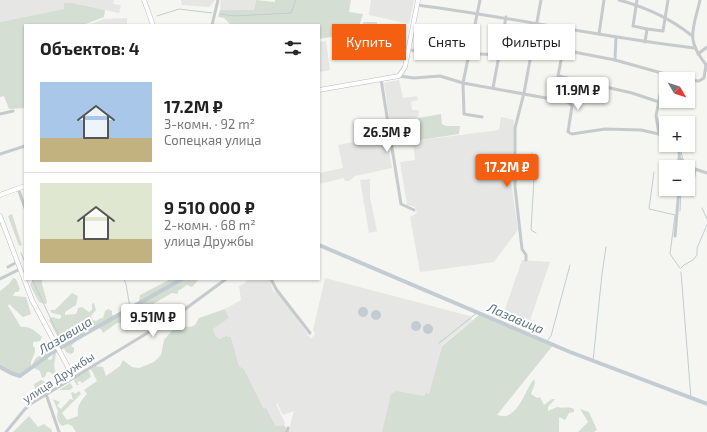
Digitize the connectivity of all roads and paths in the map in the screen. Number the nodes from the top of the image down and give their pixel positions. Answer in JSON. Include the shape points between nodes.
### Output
{"nodes":[{"id":1,"x":144,"y":0,"type":"edge"},
{"id":2,"x":218,"y":0,"type":"edge"},
{"id":3,"x":480,"y":0,"type":"edge"},
{"id":4,"x":541,"y":0,"type":"edge"},
{"id":5,"x":604,"y":0,"type":"edge"},
{"id":6,"x":619,"y":0,"type":"edge"},
{"id":7,"x":637,"y":0,"type":"edge"},
{"id":8,"x":668,"y":0,"type":"edge"},
{"id":9,"x":700,"y":0,"type":"edge"},
{"id":10,"x":417,"y":2,"type":"edge"},
{"id":11,"x":636,"y":6,"type":"junction"},
{"id":12,"x":477,"y":12,"type":"junction"},
{"id":13,"x":506,"y":17,"type":"junction"},
{"id":14,"x":665,"y":18,"type":"junction"},
{"id":15,"x":537,"y":22,"type":"junction"},
{"id":16,"x":153,"y":24,"type":"edge"},
{"id":17,"x":212,"y":24,"type":"edge"},
{"id":18,"x":474,"y":24,"type":"edge"},
{"id":19,"x":505,"y":24,"type":"edge"},
{"id":20,"x":647,"y":29,"type":"junction"},
{"id":21,"x":599,"y":34,"type":"junction"},
{"id":22,"x":692,"y":35,"type":"junction"},
{"id":23,"x":616,"y":37,"type":"junction"},
{"id":24,"x":645,"y":42,"type":"junction"},
{"id":25,"x":694,"y":47,"type":"junction"},
{"id":26,"x":707,"y":47,"type":"edge"},
{"id":27,"x":408,"y":50,"type":"junction"},
{"id":28,"x":414,"y":51,"type":"edge"},
{"id":29,"x":575,"y":52,"type":"edge"},
{"id":30,"x":698,"y":54,"type":"junction"},
{"id":31,"x":467,"y":60,"type":"edge"},
{"id":32,"x":499,"y":60,"type":"edge"},
{"id":33,"x":530,"y":60,"type":"edge"},
{"id":34,"x":561,"y":60,"type":"edge"},
{"id":35,"x":615,"y":60,"type":"junction"},
{"id":36,"x":706,"y":66,"type":"edge"},
{"id":37,"x":659,"y":73,"type":"edge"},
{"id":38,"x":399,"y":76,"type":"junction"},
{"id":39,"x":382,"y":79,"type":"junction"},
{"id":40,"x":695,"y":81,"type":"edge"},
{"id":41,"x":463,"y":83,"type":"junction"},
{"id":42,"x":493,"y":88,"type":"junction"},
{"id":43,"x":320,"y":90,"type":"edge"},
{"id":44,"x":524,"y":93,"type":"junction"},
{"id":45,"x":659,"y":102,"type":"joint"},
{"id":46,"x":13,"y":111,"type":"dead end"},
{"id":47,"x":0,"y":114,"type":"edge"},
{"id":48,"x":482,"y":117,"type":"dead end"},
{"id":49,"x":659,"y":134,"type":"joint"},
{"id":50,"x":24,"y":146,"type":"edge"},
{"id":51,"x":678,"y":152,"type":"edge"},
{"id":52,"x":0,"y":154,"type":"edge"},
{"id":53,"x":679,"y":158,"type":"joint"},
{"id":54,"x":682,"y":160,"type":"edge"},
{"id":55,"x":695,"y":169,"type":"edge"},
{"id":56,"x":707,"y":173,"type":"edge"},
{"id":57,"x":24,"y":186,"type":"edge"},
{"id":58,"x":18,"y":188,"type":"junction"},
{"id":59,"x":0,"y":194,"type":"edge"},
{"id":60,"x":678,"y":196,"type":"edge"},
{"id":61,"x":24,"y":205,"type":"edge"},
{"id":62,"x":414,"y":210,"type":"dead end"},
{"id":63,"x":0,"y":216,"type":"edge"},
{"id":64,"x":675,"y":236,"type":"dead end"},
{"id":65,"x":526,"y":260,"type":"dead end"},
{"id":66,"x":17,"y":262,"type":"junction"},
{"id":67,"x":8,"y":267,"type":"dead end"},
{"id":68,"x":20,"y":269,"type":"junction"},
{"id":69,"x":0,"y":278,"type":"edge"},
{"id":70,"x":24,"y":279,"type":"edge"},
{"id":71,"x":24,"y":280,"type":"edge"},
{"id":72,"x":225,"y":280,"type":"edge"},
{"id":73,"x":272,"y":280,"type":"edge"},
{"id":74,"x":310,"y":333,"type":"dead end"},
{"id":75,"x":68,"y":380,"type":"junction"},
{"id":76,"x":46,"y":394,"type":"junction"},
{"id":77,"x":288,"y":428,"type":"dead end"},
{"id":78,"x":6,"y":432,"type":"edge"},
{"id":79,"x":59,"y":432,"type":"edge"},
{"id":80,"x":287,"y":432,"type":"edge"}],
"edges":[{"from":1,"to":16,"type":"main road"},
{"from":2,"to":17,"type":"street"},
{"from":3,"to":12,"type":"street"},
{"from":4,"to":15,"type":"street"},
{"from":5,"to":21,"type":"street"},
{"from":6,"to":11,"type":"street"},
{"from":7,"to":11,"type":"street"},
{"from":8,"to":14,"type":"street"},
{"from":9,"to":22,"type":"street"},
{"from":10,"to":12,"type":"street"},
{"from":10,"to":27,"type":"main road"},
{"from":11,"to":14,"type":"street"},
{"from":11,"to":20,"type":"street","via":[[633,26]]},
{"from":12,"to":13,"type":"street"},
{"from":12,"to":18,"type":"street"},
{"from":13,"to":15,"type":"street"},
{"from":13,"to":19,"type":"street"},
{"from":14,"to":20,"type":"street","via":[[663,31]]},
{"from":14,"to":22,"type":"street"},
{"from":15,"to":21,"type":"street"},
{"from":20,"to":24,"type":"street"},
{"from":21,"to":23,"type":"street"},
{"from":22,"to":25,"type":"street"},
{"from":23,"to":24,"type":"street"},
{"from":23,"to":35,"type":"street"},
{"from":24,"to":25,"type":"street"},
{"from":25,"to":30,"type":"street"},
{"from":26,"to":30,"type":"street"},
{"from":27,"to":28,"type":"street"},
{"from":27,"to":38,"type":"main road","via":[[405,67]]},
{"from":29,"to":35,"type":"street"},
{"from":30,"to":36,"type":"street"},
{"from":31,"to":41,"type":"street"},
{"from":32,"to":42,"type":"street"},
{"from":33,"to":44,"type":"street"},
{"from":34,"to":45,"type":"street","via":[[558,76]]},
{"from":35,"to":37,"type":"street"},
{"from":36,"to":40,"type":"street","via":[[704,78],[699,82]]},
{"from":38,"to":39,"type":"main road"},
{"from":38,"to":41,"type":"street","via":[[440,76]]},
{"from":39,"to":43,"type":"main road"},
{"from":39,"to":62,"type":"street","via":[[401,204]]},
{"from":41,"to":42,"type":"street"},
{"from":41,"to":48,"type":"street","via":[[464,114]]},
{"from":42,"to":44,"type":"street"},
{"from":44,"to":49,"type":"street","via":[[568,102],[572,106],[568,132],[572,134],[621,129]]},
{"from":44,"to":65,"type":"street","via":[[515,128],[514,169],[522,249]]},
{"from":45,"to":49,"type":"street","via":[[656,116]]},
{"from":46,"to":47,"type":"street"},
{"from":50,"to":52,"type":"street"},
{"from":51,"to":53,"type":"street"},
{"from":53,"to":54,"type":"street"},
{"from":55,"to":56,"type":"street"},
{"from":57,"to":58,"type":"main road"},
{"from":58,"to":59,"type":"main road"},
{"from":58,"to":61,"type":"street"},
{"from":60,"to":64,"type":"street"},
{"from":63,"to":66,"type":"main road"},
{"from":66,"to":67,"type":"street"},
{"from":66,"to":68,"type":"main road"},
{"from":68,"to":69,"type":"street"},
{"from":68,"to":70,"type":"main road"},
{"from":71,"to":75,"type":"main road","via":[[32,300],[69,369]]},
{"from":72,"to":75,"type":"street","name":"улица Дружбы","via":[[177,314]]},
{"from":73,"to":74,"type":"street"},
{"from":75,"to":76,"type":"street","name":"улица Дружбы"},
{"from":76,"to":78,"type":"street","name":"улица Дружбы","via":[[25,409]]},
{"from":76,"to":79,"type":"street"},
{"from":77,"to":80,"type":"street"}]}
